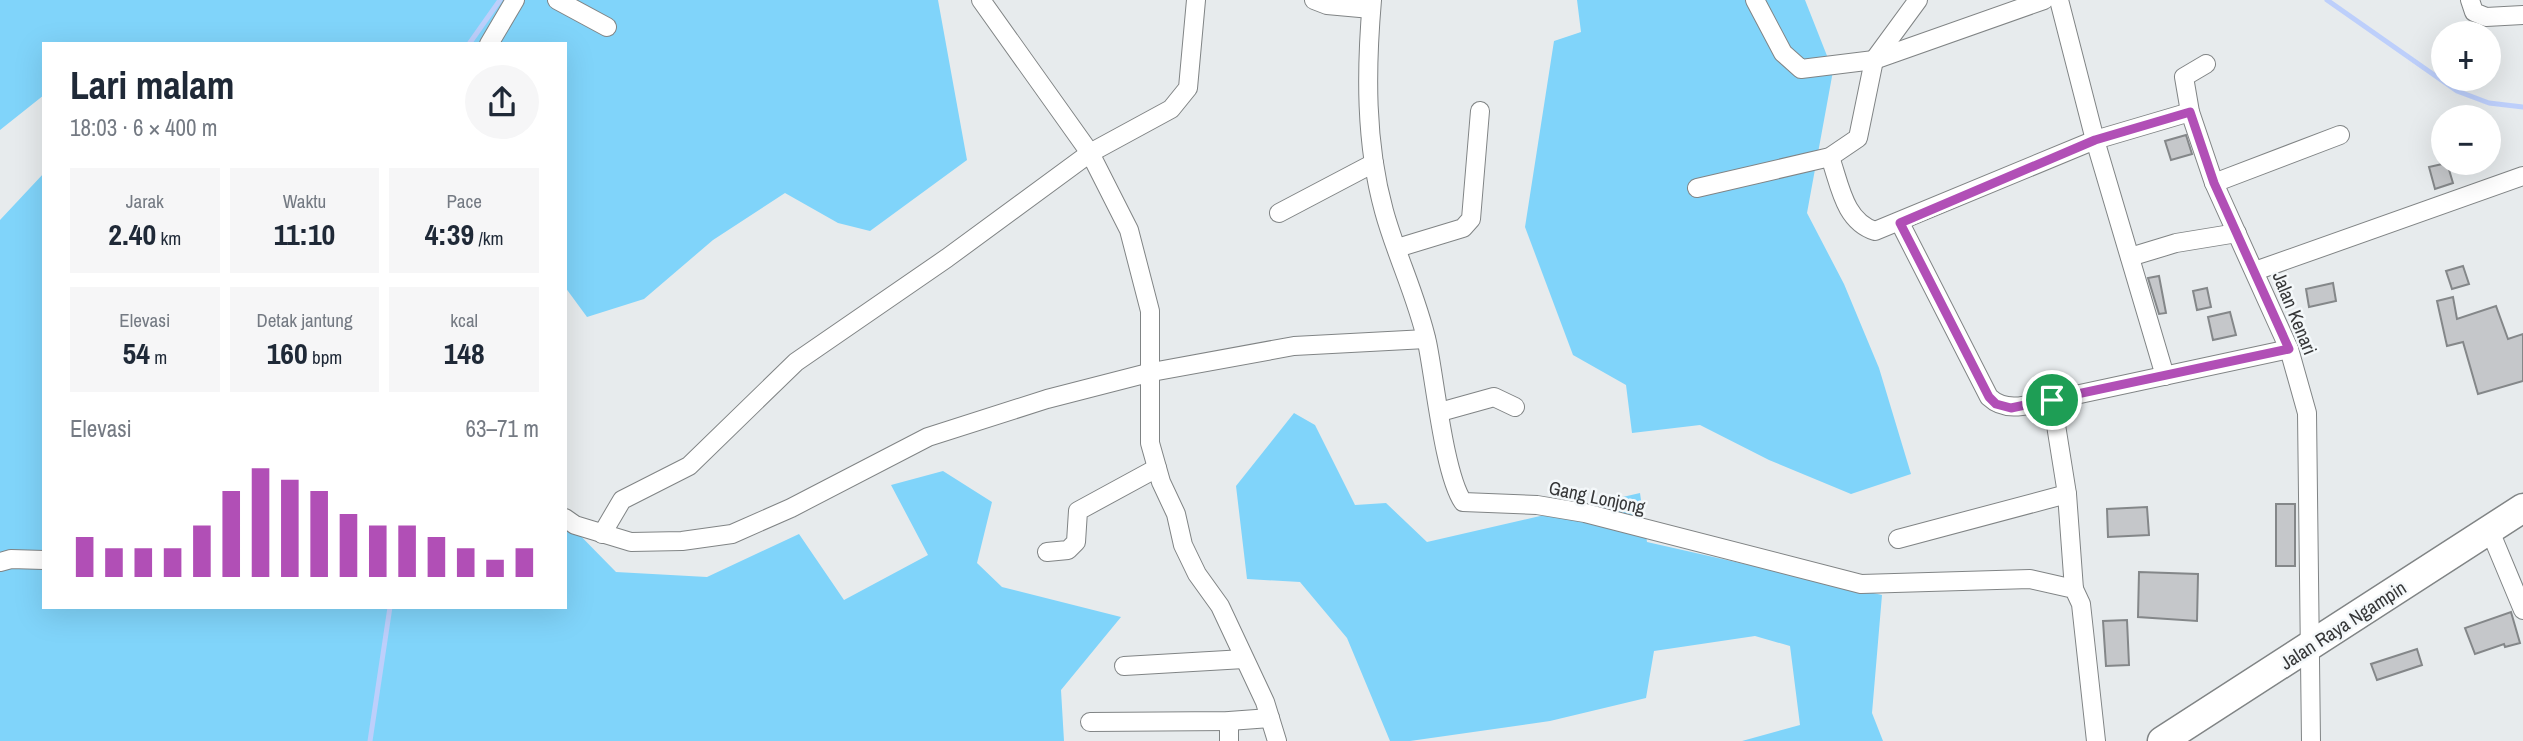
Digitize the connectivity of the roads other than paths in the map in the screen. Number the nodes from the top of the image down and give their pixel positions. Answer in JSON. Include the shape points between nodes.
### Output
{"nodes":[{"id":1,"x":515,"y":0,"type":"edge"},
{"id":2,"x":557,"y":0,"type":"edge"},
{"id":3,"x":981,"y":0,"type":"edge"},
{"id":4,"x":1196,"y":0,"type":"edge"},
{"id":5,"x":1314,"y":0,"type":"edge"},
{"id":6,"x":1755,"y":0,"type":"edge"},
{"id":7,"x":1918,"y":0,"type":"edge"},
{"id":8,"x":2044,"y":0,"type":"edge"},
{"id":9,"x":2059,"y":0,"type":"edge"},
{"id":10,"x":2470,"y":0,"type":"edge"},
{"id":11,"x":1371,"y":4,"type":"edge"},
{"id":12,"x":2523,"y":15,"type":"edge"},
{"id":13,"x":607,"y":27,"type":"dead end"},
{"id":14,"x":490,"y":42,"type":"edge"},
{"id":15,"x":1874,"y":60,"type":"junction"},
{"id":16,"x":2206,"y":64,"type":"dead end"},
{"id":17,"x":1479,"y":111,"type":"dead end"},
{"id":18,"x":2190,"y":112,"type":"junction"},
{"id":19,"x":2340,"y":135,"type":"dead end"},
{"id":20,"x":2095,"y":140,"type":"junction"},
{"id":21,"x":1090,"y":153,"type":"junction"},
{"id":22,"x":1830,"y":157,"type":"junction"},
{"id":23,"x":1374,"y":163,"type":"junction"},
{"id":24,"x":2523,"y":176,"type":"edge"},
{"id":25,"x":2214,"y":183,"type":"junction"},
{"id":26,"x":1697,"y":188,"type":"dead end"},
{"id":27,"x":1279,"y":213,"type":"dead end"},
{"id":28,"x":1900,"y":223,"type":"junction"},
{"id":29,"x":2237,"y":233,"type":"junction"},
{"id":30,"x":1397,"y":248,"type":"junction"},
{"id":31,"x":2130,"y":257,"type":"junction"},
{"id":32,"x":2255,"y":271,"type":"junction"},
{"id":33,"x":1426,"y":339,"type":"junction"},
{"id":34,"x":2289,"y":349,"type":"junction"},
{"id":35,"x":1152,"y":372,"type":"junction"},
{"id":36,"x":2165,"y":376,"type":"junction"},
{"id":37,"x":2052,"y":400,"type":"junction"},
{"id":38,"x":1515,"y":407,"type":"dead end"},
{"id":39,"x":1440,"y":412,"type":"junction"},
{"id":40,"x":1157,"y":468,"type":"junction"},
{"id":41,"x":2067,"y":494,"type":"junction"},
{"id":42,"x":2523,"y":508,"type":"edge"},
{"id":43,"x":567,"y":519,"type":"edge"},
{"id":44,"x":2490,"y":531,"type":"junction"},
{"id":45,"x":602,"y":534,"type":"junction"},
{"id":46,"x":1898,"y":539,"type":"dead end"},
{"id":47,"x":1048,"y":552,"type":"dead end"},
{"id":48,"x":42,"y":560,"type":"edge"},
{"id":49,"x":0,"y":562,"type":"edge"},
{"id":50,"x":2074,"y":589,"type":"junction"},
{"id":51,"x":2523,"y":610,"type":"edge"},
{"id":52,"x":2312,"y":645,"type":"junction"},
{"id":53,"x":1124,"y":666,"type":"dead end"},
{"id":54,"x":1247,"y":666,"type":"junction"},
{"id":55,"x":1270,"y":718,"type":"junction"},
{"id":56,"x":1229,"y":721,"type":"junction"},
{"id":57,"x":1090,"y":722,"type":"dead end"},
{"id":58,"x":2173,"y":738,"type":"edge"},
{"id":59,"x":1229,"y":741,"type":"edge"},
{"id":60,"x":1277,"y":741,"type":"edge"},
{"id":61,"x":2096,"y":741,"type":"edge"},
{"id":62,"x":2311,"y":741,"type":"edge"}],
"edges":[{"from":1,"to":14,"type":"street"},
{"from":2,"to":13,"type":"street"},
{"from":3,"to":21,"type":"street"},
{"from":4,"to":21,"type":"street","via":[[1188,88],[1171,109]]},
{"from":5,"to":11,"type":"street","via":[[1327,5]]},
{"from":6,"to":15,"type":"street","via":[[1783,53],[1801,69]]},
{"from":7,"to":15,"type":"street"},
{"from":8,"to":15,"type":"street"},
{"from":9,"to":20,"type":"street"},
{"from":10,"to":12,"type":"street","via":[[2474,12],[2486,17]]},
{"from":11,"to":23,"type":"street","name":"Gang Lonjong","via":[[1366,68]]},
{"from":15,"to":22,"type":"street","via":[[1858,138]]},
{"from":16,"to":18,"type":"street","name":"Jalan Kenari","via":[[2184,77]]},
{"from":17,"to":30,"type":"street","via":[[1471,219],[1462,228]]},
{"from":18,"to":20,"type":"street"},
{"from":18,"to":25,"type":"street","name":"Jalan Kenari"},
{"from":19,"to":25,"type":"street"},
{"from":20,"to":28,"type":"street"},
{"from":20,"to":31,"type":"street"},
{"from":21,"to":35,"type":"street","via":[[1134,246],[1150,311]]},
{"from":21,"to":45,"type":"street","via":[[796,362],[689,466],[622,500]]},
{"from":22,"to":26,"type":"street"},
{"from":22,"to":28,"type":"street","via":[[1851,216],[1861,226],[1875,231]]},
{"from":23,"to":27,"type":"street"},
{"from":23,"to":30,"type":"street","name":"Gang Lonjong"},
{"from":24,"to":32,"type":"street"},
{"from":25,"to":29,"type":"street","name":"Jalan Kenari"},
{"from":28,"to":37,"type":"street","via":[[1989,397],[2011,408]]},
{"from":29,"to":31,"type":"street","via":[[2176,243]]},
{"from":29,"to":32,"type":"street","name":"Jalan Kenari"},
{"from":30,"to":33,"type":"street","name":"Gang Lonjong"},
{"from":31,"to":36,"type":"street"},
{"from":32,"to":34,"type":"street","name":"Jalan Kenari"},
{"from":33,"to":35,"type":"street","via":[[1294,346]]},
{"from":33,"to":39,"type":"street","name":"Gang Lonjong"},
{"from":34,"to":36,"type":"street"},
{"from":34,"to":52,"type":"street","name":"Jalan Kenari","via":[[2308,413]]},
{"from":35,"to":40,"type":"street","via":[[1150,443]]},
{"from":35,"to":45,"type":"street","via":[[1047,398],[928,437],[732,534],[631,542]]},
{"from":36,"to":37,"type":"street"},
{"from":37,"to":41,"type":"street"},
{"from":38,"to":39,"type":"street","via":[[1494,397]]},
{"from":39,"to":50,"type":"street","name":"Gang Lonjong","via":[[1451,471],[1463,502],[1537,505],[1585,513],[1861,584],[2030,579]]},
{"from":40,"to":47,"type":"street","via":[[1078,512],[1076,542],[1068,550]]},
{"from":40,"to":54,"type":"street","via":[[1183,545],[1220,606]]},
{"from":41,"to":46,"type":"street"},
{"from":41,"to":50,"type":"street"},
{"from":42,"to":44,"type":"main road","name":"Jalan Raya Ngampin"},
{"from":43,"to":45,"type":"street"},
{"from":44,"to":51,"type":"street"},
{"from":44,"to":52,"type":"main road","name":"Jalan Raya Ngampin"},
{"from":48,"to":49,"type":"street"},
{"from":50,"to":61,"type":"street","via":[[2081,604]]},
{"from":52,"to":58,"type":"main road","name":"Jalan Raya Ngampin"},
{"from":52,"to":62,"type":"street","name":"Jalan Kenari"},
{"from":53,"to":54,"type":"street"},
{"from":54,"to":55,"type":"street"},
{"from":55,"to":56,"type":"street"},
{"from":55,"to":60,"type":"street"},
{"from":56,"to":57,"type":"street"},
{"from":56,"to":59,"type":"street"}]}
